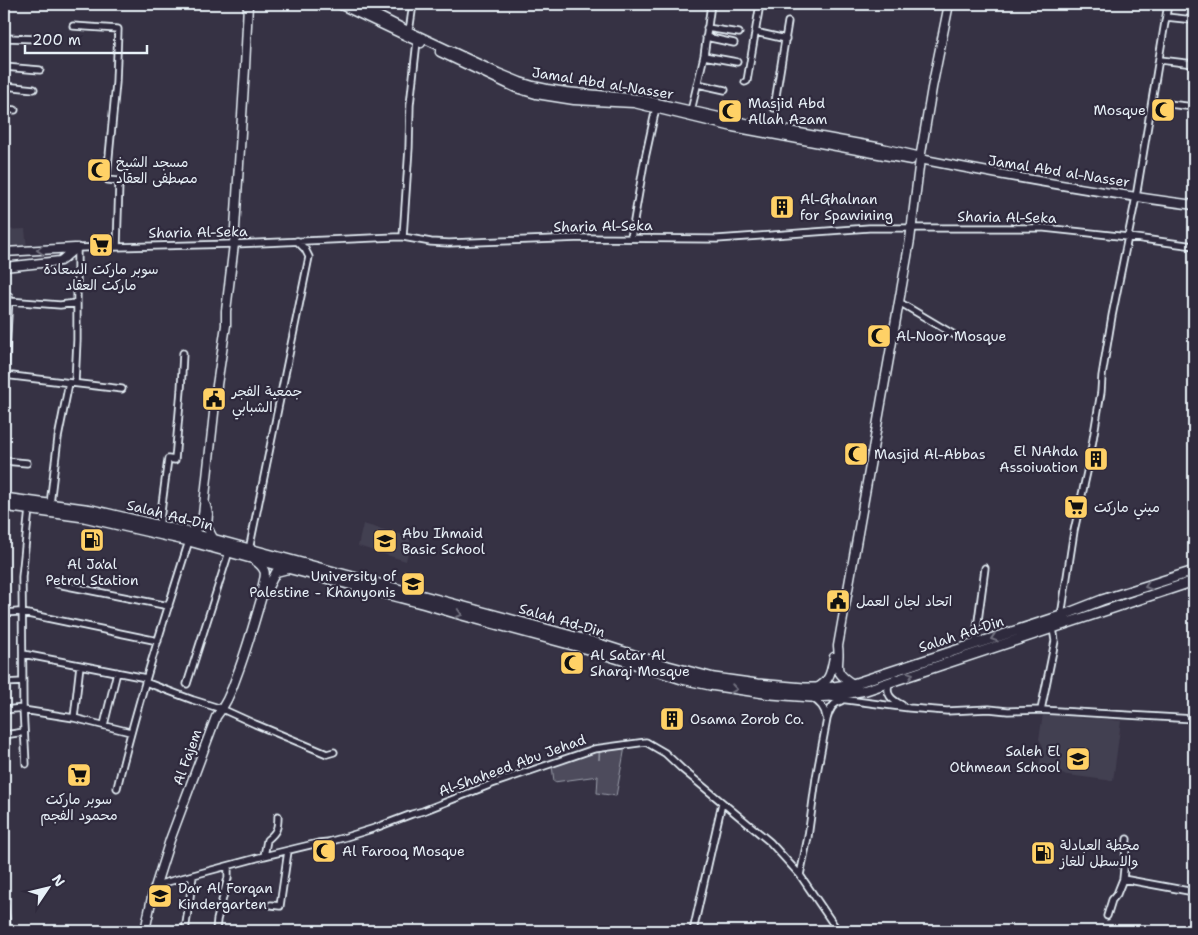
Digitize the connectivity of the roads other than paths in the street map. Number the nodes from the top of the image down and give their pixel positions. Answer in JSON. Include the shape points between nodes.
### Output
{"nodes":[{"id":1,"x":248,"y":4,"type":"edge"},
{"id":2,"x":339,"y":4,"type":"edge"},
{"id":3,"x":354,"y":4,"type":"edge"},
{"id":4,"x":413,"y":4,"type":"edge"},
{"id":5,"x":710,"y":4,"type":"edge"},
{"id":6,"x":760,"y":4,"type":"edge"},
{"id":7,"x":949,"y":4,"type":"edge"},
{"id":8,"x":1168,"y":4,"type":"edge"},
{"id":9,"x":1166,"y":17,"type":"junction"},
{"id":10,"x":1194,"y":20,"type":"edge"},
{"id":11,"x":788,"y":22,"type":"dead end"},
{"id":12,"x":73,"y":26,"type":"dead end"},
{"id":13,"x":706,"y":28,"type":"junction"},
{"id":14,"x":755,"y":32,"type":"junction"},
{"id":15,"x":407,"y":33,"type":"junction"},
{"id":16,"x":739,"y":33,"type":"dead end"},
{"id":17,"x":706,"y":37,"type":"junction"},
{"id":18,"x":4,"y":38,"type":"edge"},
{"id":19,"x":40,"y":39,"type":"dead end"},
{"id":20,"x":786,"y":39,"type":"junction"},
{"id":21,"x":417,"y":41,"type":"junction"},
{"id":22,"x":734,"y":43,"type":"dead end"},
{"id":23,"x":704,"y":56,"type":"junction"},
{"id":24,"x":1160,"y":60,"type":"junction"},
{"id":25,"x":737,"y":62,"type":"dead end"},
{"id":26,"x":1194,"y":64,"type":"edge"},
{"id":27,"x":4,"y":67,"type":"edge"},
{"id":28,"x":40,"y":70,"type":"dead end"},
{"id":29,"x":745,"y":82,"type":"dead end"},
{"id":30,"x":698,"y":84,"type":"junction"},
{"id":31,"x":4,"y":86,"type":"edge"},
{"id":32,"x":34,"y":89,"type":"dead end"},
{"id":33,"x":725,"y":90,"type":"dead end"},
{"id":34,"x":1152,"y":102,"type":"junction"},
{"id":35,"x":1194,"y":107,"type":"edge"},
{"id":36,"x":656,"y":108,"type":"junction"},
{"id":37,"x":774,"y":108,"type":"dead end"},
{"id":38,"x":4,"y":109,"type":"edge"},
{"id":39,"x":15,"y":110,"type":"dead end"},
{"id":40,"x":691,"y":114,"type":"junction"},
{"id":41,"x":920,"y":159,"type":"junction"},
{"id":42,"x":1136,"y":196,"type":"junction"},
{"id":43,"x":1194,"y":205,"type":"edge"},
{"id":44,"x":911,"y":228,"type":"junction"},
{"id":45,"x":403,"y":237,"type":"junction"},
{"id":46,"x":1128,"y":237,"type":"junction"},
{"id":47,"x":631,"y":238,"type":"junction"},
{"id":48,"x":297,"y":242,"type":"junction"},
{"id":49,"x":234,"y":244,"type":"junction"},
{"id":50,"x":1194,"y":246,"type":"edge"},
{"id":51,"x":117,"y":247,"type":"junction"},
{"id":52,"x":77,"y":248,"type":"junction"},
{"id":53,"x":4,"y":252,"type":"edge"},
{"id":54,"x":4,"y":267,"type":"edge"},
{"id":55,"x":6,"y":298,"type":"edge"},
{"id":56,"x":899,"y":302,"type":"junction"},
{"id":57,"x":76,"y":303,"type":"junction"},
{"id":58,"x":958,"y":337,"type":"dead end"},
{"id":59,"x":183,"y":353,"type":"dead end"},
{"id":60,"x":4,"y":374,"type":"edge"},
{"id":61,"x":72,"y":383,"type":"junction"},
{"id":62,"x":122,"y":389,"type":"dead end"},
{"id":63,"x":4,"y":461,"type":"edge"},
{"id":64,"x":27,"y":463,"type":"dead end"},
{"id":65,"x":4,"y":498,"type":"edge"},
{"id":66,"x":204,"y":502,"type":"junction"},
{"id":67,"x":50,"y":504,"type":"junction"},
{"id":68,"x":4,"y":506,"type":"edge"},
{"id":69,"x":29,"y":509,"type":"junction"},
{"id":70,"x":91,"y":514,"type":"junction"},
{"id":71,"x":117,"y":521,"type":"junction"},
{"id":72,"x":159,"y":526,"type":"junction"},
{"id":73,"x":190,"y":537,"type":"junction"},
{"id":74,"x":214,"y":540,"type":"junction"},
{"id":75,"x":249,"y":550,"type":"junction"},
{"id":76,"x":229,"y":552,"type":"junction"},
{"id":77,"x":253,"y":559,"type":"junction"},
{"id":78,"x":985,"y":568,"type":"dead end"},
{"id":79,"x":291,"y":569,"type":"junction"},
{"id":80,"x":1194,"y":570,"type":"edge"},
{"id":81,"x":1181,"y":575,"type":"junction"},
{"id":82,"x":1194,"y":581,"type":"edge"},
{"id":83,"x":57,"y":584,"type":"dead end"},
{"id":84,"x":1182,"y":585,"type":"junction"},
{"id":85,"x":262,"y":596,"type":"junction"},
{"id":86,"x":432,"y":602,"type":"junction"},
{"id":87,"x":169,"y":606,"type":"junction"},
{"id":88,"x":4,"y":612,"type":"edge"},
{"id":89,"x":22,"y":613,"type":"junction"},
{"id":90,"x":1061,"y":616,"type":"junction"},
{"id":91,"x":1053,"y":628,"type":"junction"},
{"id":92,"x":158,"y":640,"type":"junction"},
{"id":93,"x":976,"y":644,"type":"junction"},
{"id":94,"x":838,"y":646,"type":"junction"},
{"id":95,"x":23,"y":654,"type":"junction"},
{"id":96,"x":80,"y":665,"type":"junction"},
{"id":97,"x":117,"y":672,"type":"junction"},
{"id":98,"x":146,"y":680,"type":"junction"},
{"id":99,"x":712,"y":681,"type":"junction"},
{"id":100,"x":23,"y":682,"type":"junction"},
{"id":101,"x":890,"y":682,"type":"junction"},
{"id":102,"x":4,"y":683,"type":"edge"},
{"id":103,"x":187,"y":684,"type":"dead end"},
{"id":104,"x":853,"y":684,"type":"junction"},
{"id":105,"x":817,"y":688,"type":"junction"},
{"id":106,"x":811,"y":697,"type":"junction"},
{"id":107,"x":824,"y":697,"type":"junction"},
{"id":108,"x":842,"y":700,"type":"junction"},
{"id":109,"x":909,"y":708,"type":"junction"},
{"id":110,"x":23,"y":709,"type":"junction"},
{"id":111,"x":222,"y":709,"type":"junction"},
{"id":112,"x":4,"y":710,"type":"edge"},
{"id":113,"x":1041,"y":710,"type":"junction"},
{"id":114,"x":74,"y":718,"type":"junction"},
{"id":115,"x":827,"y":719,"type":"junction"},
{"id":116,"x":1194,"y":719,"type":"edge"},
{"id":117,"x":104,"y":726,"type":"junction"},
{"id":118,"x":24,"y":732,"type":"junction"},
{"id":119,"x":130,"y":732,"type":"junction"},
{"id":120,"x":4,"y":735,"type":"edge"},
{"id":121,"x":334,"y":752,"type":"dead end"},
{"id":122,"x":26,"y":764,"type":"dead end"},
{"id":123,"x":117,"y":788,"type":"dead end"},
{"id":124,"x":722,"y":803,"type":"junction"},
{"id":125,"x":278,"y":816,"type":"dead end"},
{"id":126,"x":1127,"y":839,"type":"dead end"},
{"id":127,"x":288,"y":851,"type":"junction"},
{"id":128,"x":264,"y":856,"type":"junction"},
{"id":129,"x":228,"y":866,"type":"junction"},
{"id":130,"x":800,"y":875,"type":"junction"},
{"id":131,"x":193,"y":876,"type":"junction"},
{"id":132,"x":1123,"y":879,"type":"junction"},
{"id":133,"x":156,"y":886,"type":"junction"},
{"id":134,"x":1194,"y":892,"type":"edge"},
{"id":135,"x":4,"y":898,"type":"edge"},
{"id":136,"x":271,"y":905,"type":"dead end"},
{"id":137,"x":1107,"y":916,"type":"dead end"},
{"id":138,"x":8,"y":931,"type":"edge"},
{"id":139,"x":145,"y":931,"type":"edge"},
{"id":140,"x":185,"y":931,"type":"edge"},
{"id":141,"x":216,"y":931,"type":"edge"},
{"id":142,"x":693,"y":931,"type":"edge"},
{"id":143,"x":838,"y":931,"type":"edge"}],
"edges":[{"from":1,"to":49,"type":"main road"},
{"from":2,"to":15,"type":"main road","name":"Jamal Abd al-Nasser"},
{"from":3,"to":15,"type":"main road","name":"Jamal Abd al-Nasser"},
{"from":4,"to":15,"type":"street"},
{"from":5,"to":13,"type":"street"},
{"from":6,"to":14,"type":"street"},
{"from":7,"to":41,"type":"main road"},
{"from":8,"to":9,"type":"street"},
{"from":9,"to":10,"type":"street"},
{"from":9,"to":24,"type":"street"},
{"from":11,"to":20,"type":"street"},
{"from":12,"to":51,"type":"street","via":[[118,29],[107,177],[119,183]]},
{"from":13,"to":16,"type":"street"},
{"from":13,"to":17,"type":"street"},
{"from":14,"to":20,"type":"street"},
{"from":14,"to":29,"type":"street"},
{"from":15,"to":21,"type":"main road","name":"Jamal Abd al-Nasser"},
{"from":15,"to":40,"type":"main road","name":"Jamal Abd al-Nasser","via":[[498,73],[547,90],[639,99]]},
{"from":17,"to":22,"type":"street"},
{"from":17,"to":23,"type":"street"},
{"from":18,"to":19,"type":"street"},
{"from":20,"to":37,"type":"street"},
{"from":21,"to":36,"type":"main road","name":"Jamal Abd al-Nasser","via":[[516,88],[536,94]]},
{"from":21,"to":45,"type":"street"},
{"from":23,"to":25,"type":"street"},
{"from":23,"to":30,"type":"street"},
{"from":24,"to":26,"type":"street"},
{"from":24,"to":34,"type":"street"},
{"from":27,"to":28,"type":"street"},
{"from":30,"to":33,"type":"street"},
{"from":30,"to":40,"type":"street"},
{"from":31,"to":32,"type":"street"},
{"from":34,"to":35,"type":"street"},
{"from":34,"to":42,"type":"street"},
{"from":36,"to":40,"type":"main road","name":"Jamal Abd al-Nasser"},
{"from":36,"to":47,"type":"street"},
{"from":38,"to":39,"type":"street"},
{"from":40,"to":41,"type":"main road","name":"Jamal Abd al-Nasser","via":[[733,127]]},
{"from":41,"to":42,"type":"main road","name":"Jamal Abd al-Nasser","via":[[1024,180]]},
{"from":41,"to":44,"type":"main road"},
{"from":42,"to":43,"type":"main road","name":"Jamal Abd al-Nasser"},
{"from":42,"to":46,"type":"street"},
{"from":44,"to":46,"type":"street","name":"Sharia Al-Seka","via":[[1044,228]]},
{"from":44,"to":47,"type":"street","name":"Sharia Al-Seka","via":[[717,239]]},
{"from":44,"to":56,"type":"main road"},
{"from":45,"to":47,"type":"street","name":"Sharia Al-Seka","via":[[449,243]]},
{"from":45,"to":48,"type":"street","name":"Sharia Al-Seka"},
{"from":46,"to":50,"type":"street","name":"Sharia Al-Seka"},
{"from":46,"to":90,"type":"street"},
{"from":48,"to":49,"type":"street","name":"Sharia Al-Seka"},
{"from":48,"to":75,"type":"street","via":[[309,257]]},
{"from":49,"to":51,"type":"street","name":"Sharia Al-Seka"},
{"from":49,"to":66,"type":"main road"},
{"from":51,"to":52,"type":"street","name":"Sharia Al-Seka"},
{"from":52,"to":53,"type":"main road","name":"Sharia Al-Seka","one_way":true},
{"from":52,"to":54,"type":"main road","via":[[60,261]]},
{"from":52,"to":57,"type":"street"},
{"from":55,"to":57,"type":"street"},
{"from":55,"to":60,"type":"street"},
{"from":56,"to":58,"type":"street"},
{"from":56,"to":94,"type":"main road"},
{"from":57,"to":61,"type":"street","via":[[77,340]]},
{"from":59,"to":72,"type":"street","via":[[175,460],[168,458]]},
{"from":60,"to":61,"type":"street"},
{"from":61,"to":62,"type":"street"},
{"from":61,"to":67,"type":"street","via":[[58,438]]},
{"from":63,"to":64,"type":"street"},
{"from":65,"to":67,"type":"highway","name":"Salah Ad-Din"},
{"from":66,"to":73,"type":"main road","via":[[200,525]]},
{"from":66,"to":74,"type":"main road","via":[[208,514],[207,527]]},
{"from":67,"to":70,"type":"highway","name":"Salah Ad-Din"},
{"from":68,"to":69,"type":"highway","name":"Salah Ad-Din"},
{"from":69,"to":70,"type":"highway","name":"Salah Ad-Din"},
{"from":69,"to":89,"type":"street"},
{"from":70,"to":71,"type":"highway","name":"Salah Ad-Din"},
{"from":71,"to":72,"type":"highway","name":"Salah Ad-Din"},
{"from":71,"to":73,"type":"highway","name":"Salah Ad-Din"},
{"from":72,"to":73,"type":"highway","name":"Salah Ad-Din"},
{"from":73,"to":74,"type":"highway","name":"Salah Ad-Din"},
{"from":73,"to":76,"type":"highway","name":"Salah Ad-Din"},
{"from":73,"to":87,"type":"street"},
{"from":74,"to":75,"type":"highway","name":"Salah Ad-Din"},
{"from":75,"to":86,"type":"highway","name":"Salah Ad-Din"},
{"from":76,"to":77,"type":"highway","name":"Salah Ad-Din"},
{"from":76,"to":103,"type":"street"},
{"from":77,"to":79,"type":"highway","name":"Salah Ad-Din"},
{"from":77,"to":85,"type":"main road","via":[[265,571]]},
{"from":78,"to":93,"type":"street"},
{"from":79,"to":85,"type":"main road","via":[[276,572]]},
{"from":79,"to":86,"type":"highway","name":"Salah Ad-Din"},
{"from":80,"to":81,"type":"highway","name":"Salah Ad-Din"},
{"from":81,"to":84,"type":"highway","via":[[1177,580]]},
{"from":81,"to":90,"type":"highway","name":"Salah Ad-Din","one_way":true},
{"from":82,"to":84,"type":"highway","name":"Salah Ad-Din"},
{"from":83,"to":87,"type":"street"},
{"from":84,"to":91,"type":"highway","name":"Salah Ad-Din"},
{"from":85,"to":111,"type":"main road","name":"Al Fajem","via":[[245,655]]},
{"from":86,"to":99,"type":"highway","name":"Salah Ad-Din","via":[[590,641],[684,675]]},
{"from":87,"to":92,"type":"street"},
{"from":88,"to":89,"type":"street"},
{"from":89,"to":92,"type":"street"},
{"from":89,"to":95,"type":"street"},
{"from":90,"to":93,"type":"highway","name":"Salah Ad-Din","one_way":true},
{"from":101,"to":91,"type":"highway","name":"Salah Ad-Din","one_way":true},
{"from":91,"to":113,"type":"street","via":[[1054,642]]},
{"from":92,"to":98,"type":"street"},
{"from":93,"to":104,"type":"highway","name":"Salah Ad-Din"},
{"from":94,"to":104,"type":"main road","via":[[839,672]]},
{"from":94,"to":105,"type":"main road","via":[[829,678]]},
{"from":95,"to":96,"type":"street"},
{"from":95,"to":100,"type":"street"},
{"from":96,"to":97,"type":"street"},
{"from":96,"to":114,"type":"street"},
{"from":97,"to":98,"type":"street"},
{"from":97,"to":117,"type":"street"},
{"from":98,"to":111,"type":"street"},
{"from":98,"to":119,"type":"street"},
{"from":99,"to":105,"type":"highway","name":"Salah Ad-Din"},
{"from":99,"to":106,"type":"highway","name":"Salah Ad-Din","one_way":true,"via":[[771,694]]},
{"from":100,"to":102,"type":"street"},
{"from":100,"to":110,"type":"street"},
{"from":101,"to":107,"type":"highway","name":"Salah Ad-Din"},
{"from":101,"to":109,"type":"street","via":[[887,689],[890,697]]},
{"from":104,"to":105,"type":"highway","name":"Salah Ad-Din"},
{"from":106,"to":107,"type":"highway","name":"Salah Ad-Din"},
{"from":106,"to":115,"type":"street","via":[[823,707]]},
{"from":107,"to":108,"type":"street"},
{"from":108,"to":109,"type":"street"},
{"from":108,"to":115,"type":"street","via":[[832,706]]},
{"from":109,"to":113,"type":"street"},
{"from":110,"to":112,"type":"street"},
{"from":110,"to":114,"type":"street"},
{"from":110,"to":118,"type":"street"},
{"from":111,"to":121,"type":"street","via":[[327,754]]},
{"from":111,"to":133,"type":"main road","name":"Al Fajem","via":[[216,717],[170,840]]},
{"from":113,"to":116,"type":"street"},
{"from":114,"to":117,"type":"street"},
{"from":115,"to":130,"type":"street"},
{"from":117,"to":119,"type":"street"},
{"from":118,"to":120,"type":"street"},
{"from":118,"to":122,"type":"street"},
{"from":119,"to":123,"type":"street"},
{"from":124,"to":127,"type":"street","name":"Al-Shaheed Abu Jehad","via":[[665,754],[646,742],[594,749],[375,828]]},
{"from":124,"to":130,"type":"street","name":"Al-Shaheed Abu Jehad","via":[[770,842]]},
{"from":124,"to":142,"type":"street"},
{"from":125,"to":128,"type":"street","via":[[278,827],[267,840]]},
{"from":126,"to":132,"type":"street"},
{"from":127,"to":128,"type":"street","name":"Al-Shaheed Abu Jehad"},
{"from":127,"to":136,"type":"street","via":[[280,906]]},
{"from":128,"to":129,"type":"street","name":"Al-Shaheed Abu Jehad"},
{"from":129,"to":131,"type":"street","name":"Al-Shaheed Abu Jehad"},
{"from":129,"to":141,"type":"street"},
{"from":130,"to":143,"type":"street","name":"Al-Shaheed Abu Jehad"},
{"from":131,"to":133,"type":"street","name":"Al-Shaheed Abu Jehad"},
{"from":131,"to":140,"type":"street"},
{"from":132,"to":134,"type":"street"},
{"from":132,"to":137,"type":"street"},
{"from":133,"to":139,"type":"main road","name":"Al Fajem"},
{"from":135,"to":138,"type":"street"}]}
